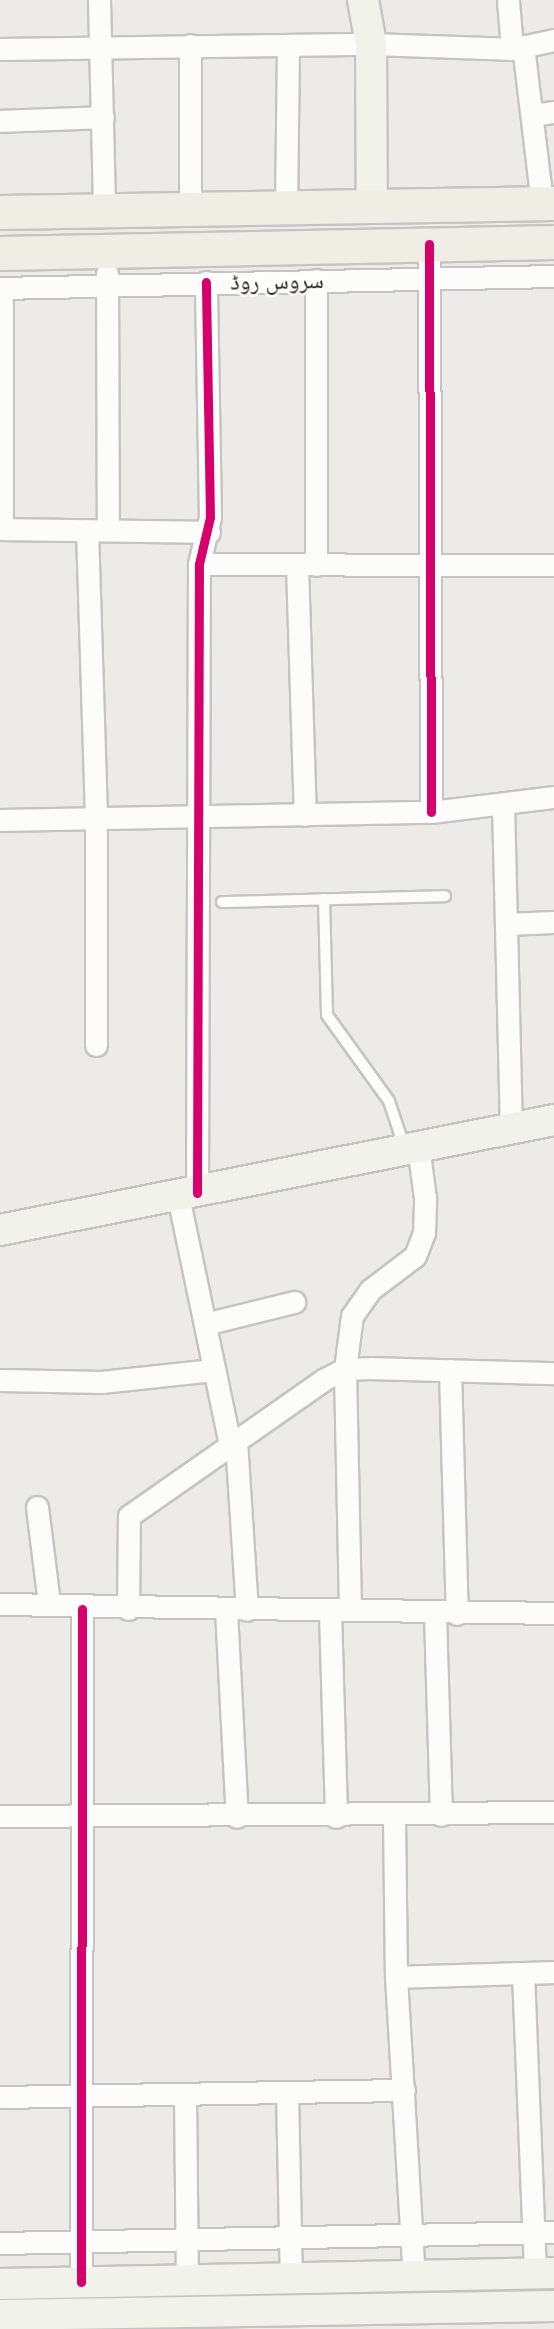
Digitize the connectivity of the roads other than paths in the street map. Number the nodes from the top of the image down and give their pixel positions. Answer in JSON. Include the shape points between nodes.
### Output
{"nodes":[{"id":1,"x":99,"y":0,"type":"edge"},
{"id":2,"x":363,"y":0,"type":"edge"},
{"id":3,"x":508,"y":0,"type":"edge"},
{"id":4,"x":554,"y":40,"type":"edge"},
{"id":5,"x":190,"y":44,"type":"junction"},
{"id":6,"x":371,"y":44,"type":"junction"},
{"id":7,"x":101,"y":45,"type":"junction"},
{"id":8,"x":288,"y":46,"type":"junction"},
{"id":9,"x":518,"y":48,"type":"junction"},
{"id":10,"x":0,"y":49,"type":"edge"},
{"id":11,"x":554,"y":112,"type":"edge"},
{"id":12,"x":532,"y":116,"type":"junction"},
{"id":13,"x":103,"y":117,"type":"junction"},
{"id":14,"x":0,"y":121,"type":"edge"},
{"id":15,"x":548,"y":203,"type":"edge"},
{"id":16,"x":372,"y":208,"type":"junction"},
{"id":17,"x":190,"y":209,"type":"junction"},
{"id":18,"x":286,"y":209,"type":"junction"},
{"id":19,"x":104,"y":210,"type":"junction"},
{"id":20,"x":0,"y":212,"type":"edge"},
{"id":21,"x":554,"y":242,"type":"edge"},
{"id":22,"x":429,"y":244,"type":"junction"},
{"id":23,"x":106,"y":251,"type":"junction"},
{"id":24,"x":0,"y":253,"type":"edge"},
{"id":25,"x":554,"y":276,"type":"edge"},
{"id":26,"x":429,"y":279,"type":"junction"},
{"id":27,"x":316,"y":280,"type":"junction"},
{"id":28,"x":206,"y":282,"type":"junction"},
{"id":29,"x":107,"y":285,"type":"junction"},
{"id":30,"x":1,"y":288,"type":"edge"},
{"id":31,"x":1,"y":529,"type":"edge"},
{"id":32,"x":97,"y":530,"type":"junction"},
{"id":33,"x":209,"y":532,"type":"junction"},
{"id":34,"x":199,"y":564,"type":"junction"},
{"id":35,"x":306,"y":565,"type":"junction"},
{"id":36,"x":429,"y":565,"type":"junction"},
{"id":37,"x":554,"y":565,"type":"edge"},
{"id":38,"x":554,"y":797,"type":"edge"},
{"id":39,"x":503,"y":804,"type":"junction"},
{"id":40,"x":431,"y":811,"type":"junction"},
{"id":41,"x":304,"y":815,"type":"junction"},
{"id":42,"x":199,"y":818,"type":"junction"},
{"id":43,"x":96,"y":819,"type":"junction"},
{"id":44,"x":0,"y":820,"type":"edge"},
{"id":45,"x":445,"y":896,"type":"dead end"},
{"id":46,"x":324,"y":899,"type":"junction"},
{"id":47,"x":222,"y":902,"type":"dead end"},
{"id":48,"x":554,"y":922,"type":"edge"},
{"id":49,"x":506,"y":924,"type":"junction"},
{"id":50,"x":96,"y":1045,"type":"dead end"},
{"id":51,"x":554,"y":1120,"type":"edge"},
{"id":52,"x":511,"y":1126,"type":"junction"},
{"id":53,"x":411,"y":1147,"type":"junction"},
{"id":54,"x":187,"y":1194,"type":"junction"},
{"id":55,"x":0,"y":1230,"type":"edge"},
{"id":56,"x":294,"y":1302,"type":"dead end"},
{"id":57,"x":205,"y":1324,"type":"junction"},
{"id":58,"x":214,"y":1370,"type":"junction"},
{"id":59,"x":345,"y":1370,"type":"junction"},
{"id":60,"x":450,"y":1370,"type":"junction"},
{"id":61,"x":554,"y":1373,"type":"edge"},
{"id":62,"x":0,"y":1380,"type":"edge"},
{"id":63,"x":233,"y":1443,"type":"junction"},
{"id":64,"x":37,"y":1507,"type":"dead end"},
{"id":65,"x":0,"y":1604,"type":"edge"},
{"id":66,"x":49,"y":1604,"type":"junction"},
{"id":67,"x":82,"y":1608,"type":"junction"},
{"id":68,"x":128,"y":1609,"type":"junction"},
{"id":69,"x":237,"y":1610,"type":"junction"},
{"id":70,"x":340,"y":1611,"type":"junction"},
{"id":71,"x":554,"y":1613,"type":"edge"},
{"id":72,"x":446,"y":1614,"type":"junction"},
{"id":73,"x":554,"y":1812,"type":"edge"},
{"id":74,"x":441,"y":1815,"type":"junction"},
{"id":75,"x":0,"y":1816,"type":"edge"},
{"id":76,"x":80,"y":1816,"type":"junction"},
{"id":77,"x":394,"y":1816,"type":"junction"},
{"id":78,"x":237,"y":1817,"type":"junction"},
{"id":79,"x":335,"y":1817,"type":"junction"},
{"id":80,"x":554,"y":1972,"type":"edge"},
{"id":81,"x":523,"y":1973,"type":"junction"},
{"id":82,"x":396,"y":1977,"type":"junction"},
{"id":83,"x":404,"y":2090,"type":"junction"},
{"id":84,"x":287,"y":2092,"type":"junction"},
{"id":85,"x":185,"y":2094,"type":"junction"},
{"id":86,"x":79,"y":2096,"type":"junction"},
{"id":87,"x":0,"y":2097,"type":"edge"},
{"id":88,"x":544,"y":2232,"type":"edge"},
{"id":89,"x":412,"y":2234,"type":"junction"},
{"id":90,"x":290,"y":2239,"type":"junction"},
{"id":91,"x":187,"y":2241,"type":"junction"},
{"id":92,"x":80,"y":2242,"type":"junction"},
{"id":93,"x":0,"y":2243,"type":"edge"},
{"id":94,"x":545,"y":2273,"type":"edge"},
{"id":95,"x":414,"y":2276,"type":"junction"},
{"id":96,"x":291,"y":2278,"type":"junction"},
{"id":97,"x":187,"y":2280,"type":"junction"},
{"id":98,"x":81,"y":2282,"type":"junction"},
{"id":99,"x":0,"y":2284,"type":"edge"},
{"id":100,"x":554,"y":2306,"type":"edge"},
{"id":101,"x":0,"y":2315,"type":"edge"},
{"id":102,"x":57,"y":2321,"type":"edge"}],
"edges":[{"from":1,"to":7,"type":"street"},
{"from":2,"to":6,"type":"main road"},
{"from":3,"to":9,"type":"street"},
{"from":4,"to":9,"type":"street"},
{"from":5,"to":7,"type":"street"},
{"from":5,"to":8,"type":"street"},
{"from":5,"to":17,"type":"street"},
{"from":6,"to":8,"type":"street"},
{"from":6,"to":9,"type":"street"},
{"from":6,"to":16,"type":"main road"},
{"from":7,"to":10,"type":"street"},
{"from":7,"to":13,"type":"street"},
{"from":8,"to":18,"type":"street"},
{"from":9,"to":12,"type":"street"},
{"from":11,"to":12,"type":"street"},
{"from":12,"to":15,"type":"street"},
{"from":13,"to":14,"type":"street"},
{"from":13,"to":19,"type":"street"},
{"from":15,"to":16,"type":"main road"},
{"from":16,"to":18,"type":"main road"},
{"from":17,"to":18,"type":"main road"},
{"from":17,"to":19,"type":"main road"},
{"from":19,"to":20,"type":"main road"},
{"from":21,"to":22,"type":"main road"},
{"from":22,"to":23,"type":"main road"},
{"from":22,"to":26,"type":"street"},
{"from":23,"to":24,"type":"main road"},
{"from":23,"to":29,"type":"street"},
{"from":25,"to":26,"type":"street","name":"سروس روڈ"},
{"from":26,"to":27,"type":"street","name":"سروس روڈ"},
{"from":26,"to":36,"type":"street"},
{"from":27,"to":28,"type":"street","name":"سروس روڈ"},
{"from":27,"to":35,"type":"street"},
{"from":28,"to":29,"type":"street","name":"سروس روڈ"},
{"from":28,"to":33,"type":"street"},
{"from":29,"to":30,"type":"street","name":"سروس روڈ"},
{"from":29,"to":32,"type":"street"},
{"from":30,"to":31,"type":"street"},
{"from":31,"to":32,"type":"street"},
{"from":32,"to":33,"type":"street"},
{"from":32,"to":43,"type":"street"},
{"from":33,"to":34,"type":"street"},
{"from":34,"to":35,"type":"street"},
{"from":34,"to":42,"type":"street"},
{"from":35,"to":36,"type":"street"},
{"from":35,"to":41,"type":"street"},
{"from":36,"to":37,"type":"street"},
{"from":36,"to":40,"type":"street"},
{"from":38,"to":39,"type":"street"},
{"from":39,"to":40,"type":"street"},
{"from":39,"to":49,"type":"street"},
{"from":40,"to":41,"type":"street"},
{"from":41,"to":42,"type":"street"},
{"from":42,"to":43,"type":"street"},
{"from":42,"to":54,"type":"street"},
{"from":43,"to":44,"type":"street"},
{"from":43,"to":50,"type":"street"},
{"from":45,"to":46,"type":"lane"},
{"from":46,"to":47,"type":"lane"},
{"from":46,"to":53,"type":"lane","via":[[327,1015],[389,1101]]},
{"from":48,"to":49,"type":"street"},
{"from":49,"to":52,"type":"street"},
{"from":51,"to":52,"type":"main road"},
{"from":52,"to":53,"type":"main road"},
{"from":53,"to":54,"type":"main road"},
{"from":53,"to":59,"type":"street","via":[[425,1198],[424,1233],[415,1256],[370,1290],[352,1316]]},
{"from":54,"to":55,"type":"main road"},
{"from":54,"to":57,"type":"street"},
{"from":56,"to":57,"type":"street"},
{"from":57,"to":58,"type":"street"},
{"from":58,"to":62,"type":"street","via":[[101,1382]]},
{"from":58,"to":63,"type":"street"},
{"from":59,"to":60,"type":"street"},
{"from":59,"to":63,"type":"street"},
{"from":59,"to":70,"type":"street"},
{"from":60,"to":61,"type":"street"},
{"from":60,"to":72,"type":"street"},
{"from":63,"to":68,"type":"street","via":[[129,1516],[125,1529]]},
{"from":63,"to":69,"type":"street"},
{"from":64,"to":66,"type":"street"},
{"from":65,"to":66,"type":"street"},
{"from":66,"to":67,"type":"street"},
{"from":67,"to":68,"type":"street"},
{"from":67,"to":76,"type":"street"},
{"from":68,"to":69,"type":"street"},
{"from":69,"to":70,"type":"street"},
{"from":69,"to":78,"type":"street"},
{"from":70,"to":72,"type":"street"},
{"from":70,"to":79,"type":"street"},
{"from":71,"to":72,"type":"street"},
{"from":72,"to":74,"type":"street"},
{"from":73,"to":74,"type":"street"},
{"from":74,"to":77,"type":"street"},
{"from":75,"to":76,"type":"street"},
{"from":76,"to":78,"type":"street"},
{"from":76,"to":86,"type":"street"},
{"from":77,"to":79,"type":"street"},
{"from":77,"to":82,"type":"street"},
{"from":78,"to":79,"type":"street"},
{"from":80,"to":81,"type":"street"},
{"from":81,"to":82,"type":"street"},
{"from":81,"to":88,"type":"street"},
{"from":82,"to":83,"type":"street"},
{"from":83,"to":84,"type":"street"},
{"from":83,"to":89,"type":"street"},
{"from":84,"to":85,"type":"street"},
{"from":84,"to":90,"type":"street"},
{"from":85,"to":86,"type":"street"},
{"from":85,"to":91,"type":"street"},
{"from":86,"to":87,"type":"street"},
{"from":86,"to":92,"type":"street"},
{"from":88,"to":89,"type":"street"},
{"from":88,"to":94,"type":"street"},
{"from":89,"to":90,"type":"street"},
{"from":89,"to":95,"type":"street"},
{"from":90,"to":91,"type":"street"},
{"from":90,"to":96,"type":"street"},
{"from":91,"to":92,"type":"street"},
{"from":91,"to":97,"type":"street"},
{"from":92,"to":93,"type":"street"},
{"from":92,"to":98,"type":"street"},
{"from":94,"to":95,"type":"main road"},
{"from":95,"to":96,"type":"main road"},
{"from":96,"to":97,"type":"main road"},
{"from":97,"to":98,"type":"main road"},
{"from":98,"to":99,"type":"main road"},
{"from":100,"to":102,"type":"main road"},
{"from":101,"to":102,"type":"main road"}]}
